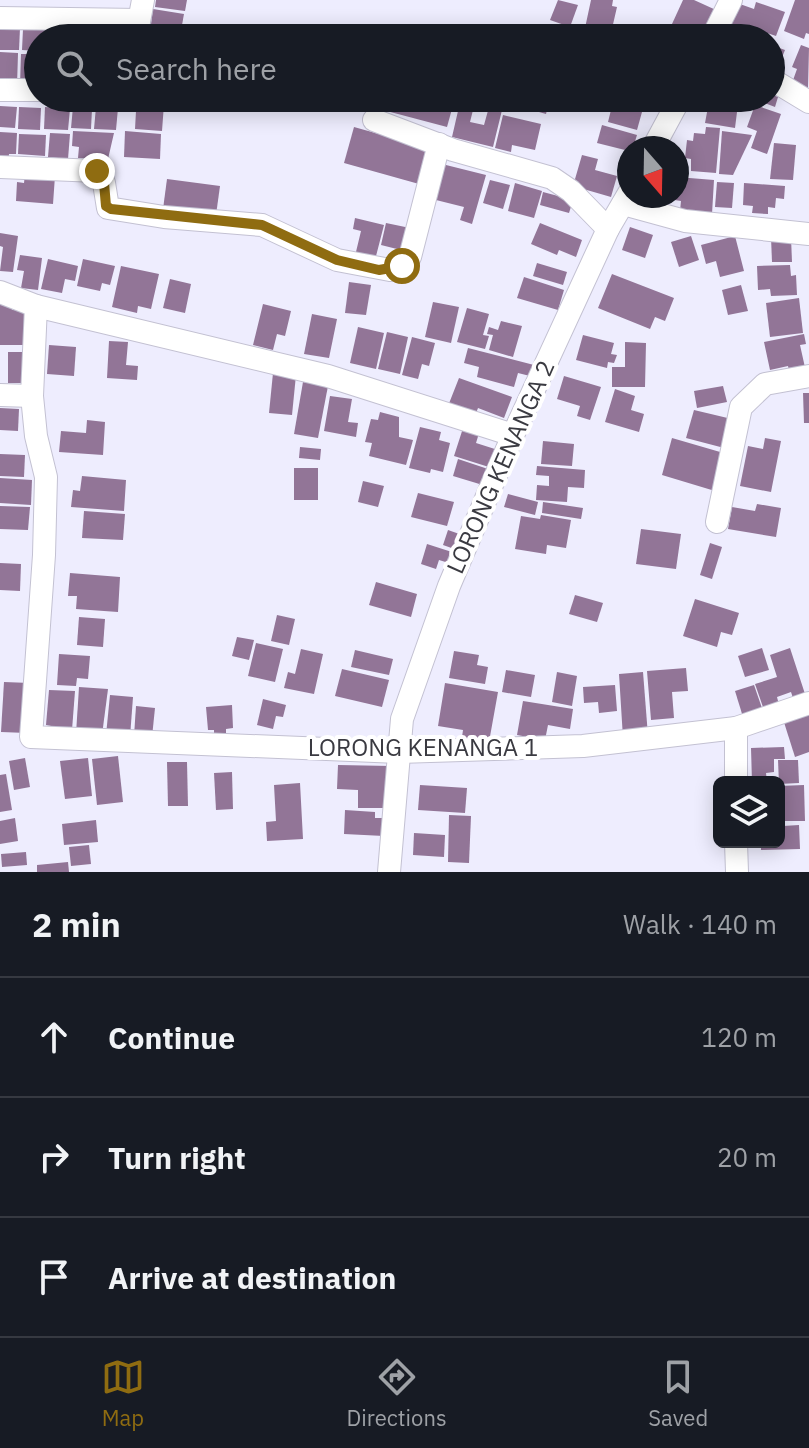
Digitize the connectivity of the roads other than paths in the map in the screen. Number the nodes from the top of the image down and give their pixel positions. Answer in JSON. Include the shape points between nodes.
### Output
{"nodes":[{"id":1,"x":731,"y":0,"type":"edge"},
{"id":2,"x":0,"y":18,"type":"edge"},
{"id":3,"x":139,"y":19,"type":"edge"},
{"id":4,"x":719,"y":24,"type":"edge"},
{"id":5,"x":785,"y":87,"type":"edge"},
{"id":6,"x":0,"y":90,"type":"edge"},
{"id":7,"x":24,"y":90,"type":"edge"},
{"id":8,"x":809,"y":102,"type":"edge"},
{"id":9,"x":672,"y":112,"type":"edge"},
{"id":10,"x":374,"y":120,"type":"dead end"},
{"id":11,"x":659,"y":136,"type":"edge"},
{"id":12,"x":439,"y":144,"type":"junction"},
{"id":13,"x":0,"y":167,"type":"edge"},
{"id":14,"x":621,"y":208,"type":"edge"},
{"id":15,"x":650,"y":208,"type":"edge"},
{"id":16,"x":608,"y":229,"type":"junction"},
{"id":17,"x":809,"y":234,"type":"edge"},
{"id":18,"x":0,"y":292,"type":"edge"},
{"id":19,"x":36,"y":306,"type":"junction"},
{"id":20,"x":809,"y":376,"type":"edge"},
{"id":21,"x":0,"y":395,"type":"edge"},
{"id":22,"x":32,"y":396,"type":"junction"},
{"id":23,"x":513,"y":435,"type":"junction"},
{"id":24,"x":717,"y":522,"type":"dead end"},
{"id":25,"x":809,"y":703,"type":"edge"},
{"id":26,"x":736,"y":728,"type":"junction"},
{"id":27,"x":399,"y":752,"type":"junction"},
{"id":28,"x":736,"y":776,"type":"edge"},
{"id":29,"x":736,"y":848,"type":"edge"},
{"id":30,"x":389,"y":872,"type":"edge"},
{"id":31,"x":737,"y":872,"type":"edge"}],
"edges":[{"from":1,"to":4,"type":"street"},
{"from":2,"to":3,"type":"street"},
{"from":5,"to":8,"type":"street"},
{"from":6,"to":7,"type":"street"},
{"from":9,"to":11,"type":"street"},
{"from":10,"to":12,"type":"street"},
{"from":12,"to":13,"type":"street","via":[[410,257],[402,266],[379,270],[337,260],[262,225],[108,208],[97,171]]},
{"from":12,"to":16,"type":"street","via":[[552,178]]},
{"from":14,"to":16,"type":"street","name":"LORONG KENANGA 2"},
{"from":15,"to":17,"type":"street","via":[[685,221]]},
{"from":16,"to":23,"type":"street","name":"LORONG KENANGA 2"},
{"from":18,"to":19,"type":"street"},
{"from":19,"to":22,"type":"street"},
{"from":19,"to":23,"type":"street","via":[[328,376]]},
{"from":20,"to":24,"type":"street","via":[[765,384],[741,407]]},
{"from":21,"to":22,"type":"street"},
{"from":22,"to":27,"type":"street","name":"LORONG KENANGA 1","via":[[46,477],[31,737]]},
{"from":23,"to":27,"type":"street","name":"LORONG KENANGA 2","via":[[444,601],[402,719]]},
{"from":25,"to":26,"type":"street","name":"LORONG KENANGA 1"},
{"from":26,"to":27,"type":"street","name":"LORONG KENANGA 1","via":[[583,746]]},
{"from":26,"to":28,"type":"street"},
{"from":27,"to":30,"type":"street","name":"LORONG KENANGA 2"},
{"from":29,"to":31,"type":"street"}]}
